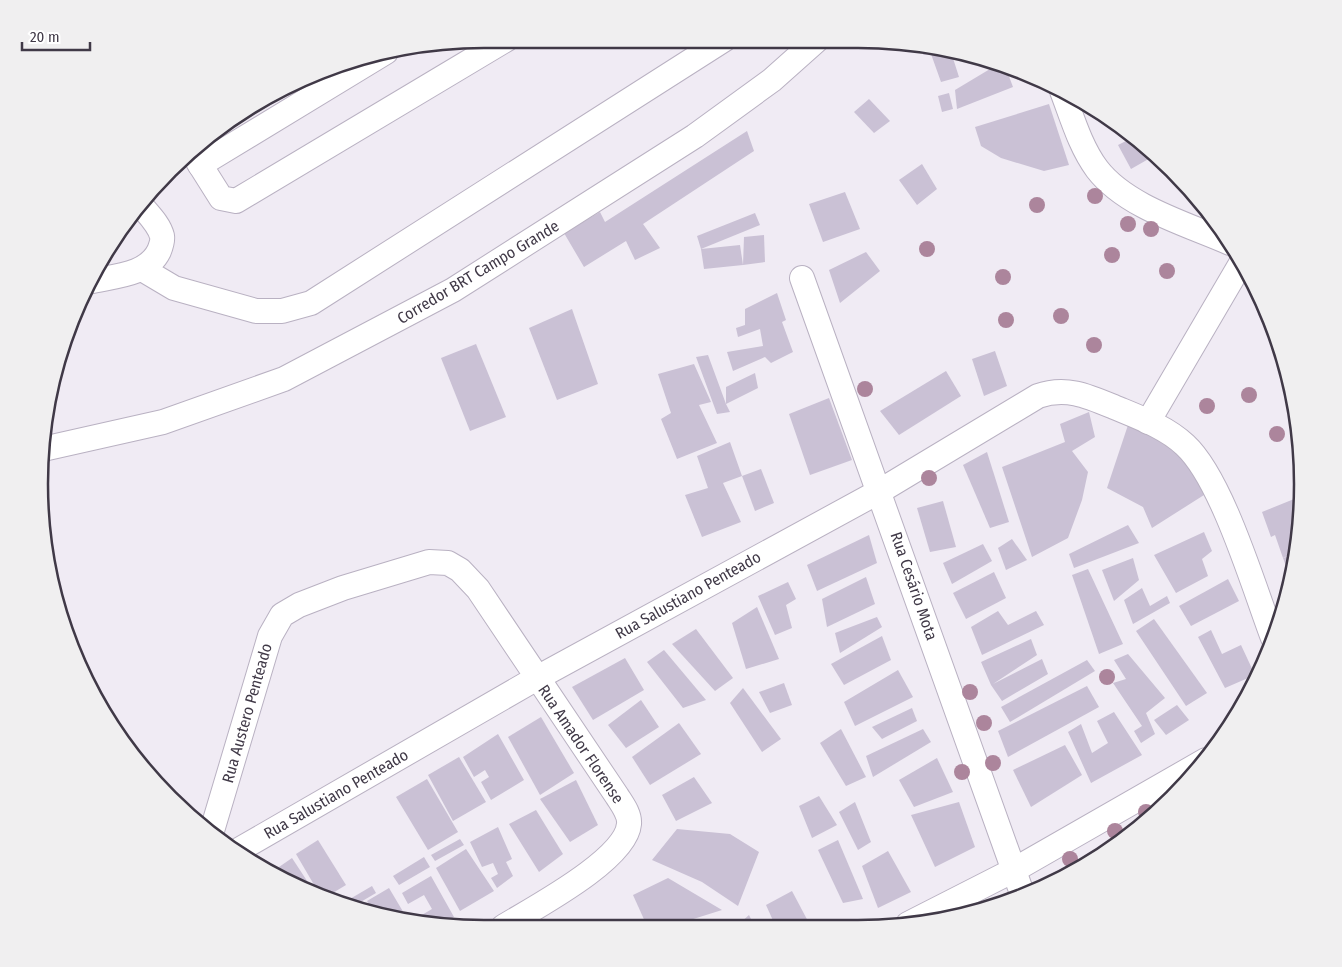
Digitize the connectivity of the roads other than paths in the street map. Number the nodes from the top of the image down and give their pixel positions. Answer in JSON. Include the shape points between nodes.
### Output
{"nodes":[{"id":1,"x":492,"y":48,"type":"edge"},
{"id":2,"x":711,"y":48,"type":"edge"},
{"id":3,"x":808,"y":48,"type":"edge"},
{"id":4,"x":365,"y":64,"type":"edge"},
{"id":5,"x":1065,"y":100,"type":"edge"},
{"id":6,"x":196,"y":159,"type":"edge"},
{"id":7,"x":145,"y":210,"type":"edge"},
{"id":8,"x":1219,"y":238,"type":"edge"},
{"id":9,"x":142,"y":269,"type":"junction"},
{"id":10,"x":1238,"y":269,"type":"edge"},
{"id":11,"x":802,"y":278,"type":"dead end"},
{"id":12,"x":98,"y":279,"type":"edge"},
{"id":13,"x":1148,"y":422,"type":"junction"},
{"id":14,"x":49,"y":448,"type":"edge"},
{"id":15,"x":880,"y":490,"type":"junction"},
{"id":16,"x":1269,"y":628,"type":"edge"},
{"id":17,"x":537,"y":678,"type":"junction"},
{"id":18,"x":1185,"y":772,"type":"edge"},
{"id":19,"x":214,"y":825,"type":"edge"},
{"id":20,"x":243,"y":847,"type":"edge"},
{"id":21,"x":1014,"y":870,"type":"junction"},
{"id":22,"x":1020,"y":888,"type":"edge"},
{"id":23,"x":928,"y":914,"type":"edge"},
{"id":24,"x":513,"y":920,"type":"edge"}],
"edges":[{"from":1,"to":6,"type":"street","via":[[243,198],[230,201],[221,198]]},
{"from":2,"to":9,"type":"street","via":[[311,303],[282,311],[256,311],[174,288]]},
{"from":3,"to":14,"type":"street","name":"Corredor BRT Campo Grande","via":[[772,80],[695,136],[414,312],[284,379],[163,422]]},
{"from":4,"to":6,"type":"street"},
{"from":5,"to":8,"type":"street","via":[[1095,167],[1108,182],[1137,202]]},
{"from":7,"to":9,"type":"street","via":[[157,225],[162,245],[153,260]]},
{"from":9,"to":12,"type":"street"},
{"from":10,"to":13,"type":"street"},
{"from":11,"to":15,"type":"street","name":"Rua Cesário Mota"},
{"from":13,"to":15,"type":"street","name":"Rua Salustiano Penteado","via":[[1088,396],[1062,390],[1049,392]]},
{"from":13,"to":16,"type":"street","name":"Rua Salustiano Penteado","via":[[1185,445],[1208,476],[1226,514]]},
{"from":15,"to":17,"type":"street","name":"Rua Salustiano Penteado"},
{"from":15,"to":21,"type":"street","name":"Rua Cesário Mota"},
{"from":17,"to":19,"type":"street","name":"Rua Austero Penteado","via":[[478,589],[460,570],[448,563],[429,562],[299,604],[282,615],[270,636]]},
{"from":17,"to":20,"type":"street","name":"Rua Salustiano Penteado"},
{"from":17,"to":24,"type":"street","name":"Rua Amador Florense","via":[[617,796],[629,824],[621,842],[587,875]]},
{"from":18,"to":21,"type":"street"},
{"from":21,"to":22,"type":"street","name":"Rua Cesário Mota"},
{"from":21,"to":23,"type":"street"}]}
